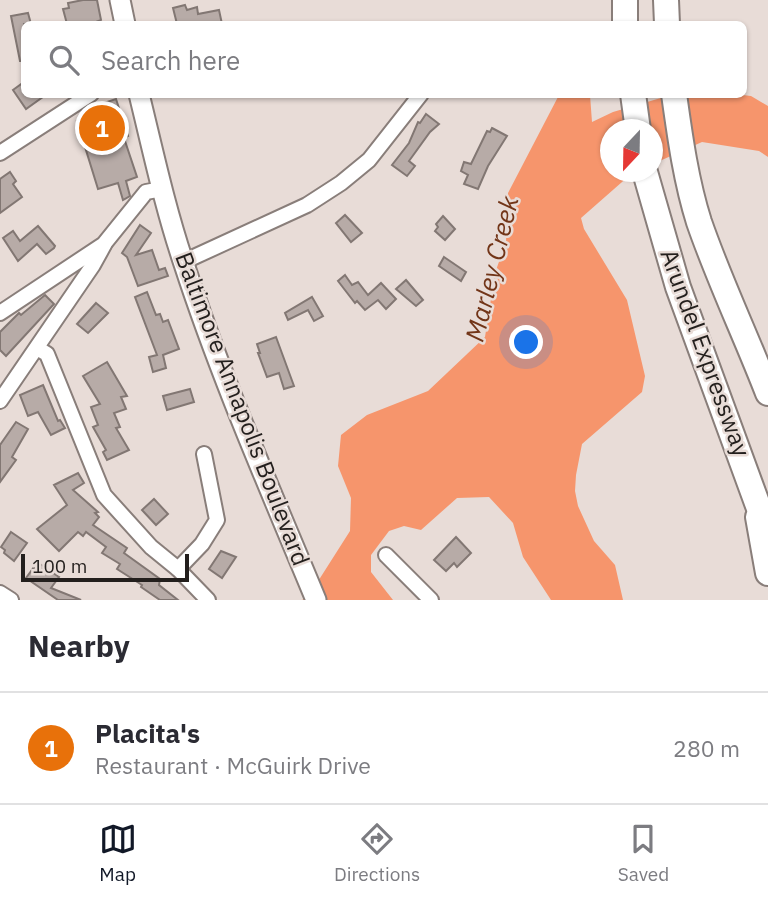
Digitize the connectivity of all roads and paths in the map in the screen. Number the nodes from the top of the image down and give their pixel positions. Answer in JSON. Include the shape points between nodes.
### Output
{"nodes":[{"id":1,"x":120,"y":0,"type":"edge"},
{"id":2,"x":625,"y":0,"type":"edge"},
{"id":3,"x":666,"y":0,"type":"edge"},
{"id":4,"x":124,"y":21,"type":"edge"},
{"id":5,"x":625,"y":21,"type":"edge"},
{"id":6,"x":667,"y":21,"type":"edge"},
{"id":7,"x":85,"y":98,"type":"edge"},
{"id":8,"x":140,"y":98,"type":"edge"},
{"id":9,"x":418,"y":98,"type":"edge"},
{"id":10,"x":634,"y":98,"type":"edge"},
{"id":11,"x":675,"y":98,"type":"edge"},
{"id":12,"x":636,"y":119,"type":"edge"},
{"id":13,"x":0,"y":153,"type":"edge"},
{"id":14,"x":648,"y":182,"type":"edge"},
{"id":15,"x":162,"y":189,"type":"junction"},
{"id":16,"x":104,"y":244,"type":"junction"},
{"id":17,"x":183,"y":262,"type":"junction"},
{"id":18,"x":0,"y":313,"type":"edge"},
{"id":19,"x":37,"y":348,"type":"junction"},
{"id":20,"x":768,"y":393,"type":"edge"},
{"id":21,"x":0,"y":401,"type":"edge"},
{"id":22,"x":204,"y":454,"type":"dead end"},
{"id":23,"x":754,"y":492,"type":"junction"},
{"id":24,"x":768,"y":533,"type":"edge"},
{"id":25,"x":386,"y":555,"type":"dead end"},
{"id":26,"x":178,"y":569,"type":"junction"},
{"id":27,"x":768,"y":573,"type":"edge"},
{"id":28,"x":0,"y":593,"type":"edge"},
{"id":29,"x":11,"y":600,"type":"edge"},
{"id":30,"x":208,"y":600,"type":"edge"},
{"id":31,"x":316,"y":600,"type":"edge"},
{"id":32,"x":431,"y":600,"type":"edge"}],
"edges":[{"from":1,"to":4,"type":"main road"},
{"from":2,"to":5,"type":"highway"},
{"from":3,"to":6,"type":"highway"},
{"from":7,"to":13,"type":"street"},
{"from":8,"to":15,"type":"main road","name":"Baltimore Annapolis Boulevard"},
{"from":9,"to":17,"type":"street","via":[[369,160],[341,183],[307,205]]},
{"from":10,"to":12,"type":"highway"},
{"from":11,"to":20,"type":"highway","name":"Arundel Expressway","via":[[703,232]]},
{"from":14,"to":23,"type":"highway","name":"Arundel Expressway","via":[[678,287]]},
{"from":15,"to":16,"type":"street","via":[[146,192]]},
{"from":15,"to":17,"type":"main road","name":"Baltimore Annapolis Boulevard"},
{"from":16,"to":18,"type":"street"},
{"from":16,"to":19,"type":"street"},
{"from":17,"to":31,"type":"main road","name":"Baltimore Annapolis Boulevard","via":[[215,354]]},
{"from":19,"to":21,"type":"street"},
{"from":19,"to":26,"type":"street","via":[[47,354],[104,495],[151,547]]},
{"from":22,"to":26,"type":"street","via":[[218,520]]},
{"from":23,"to":24,"type":"highway","name":"Arundel Expressway"},
{"from":23,"to":27,"type":"highway"},
{"from":25,"to":32,"type":"street"},
{"from":26,"to":30,"type":"street"},
{"from":28,"to":29,"type":"street"}]}
